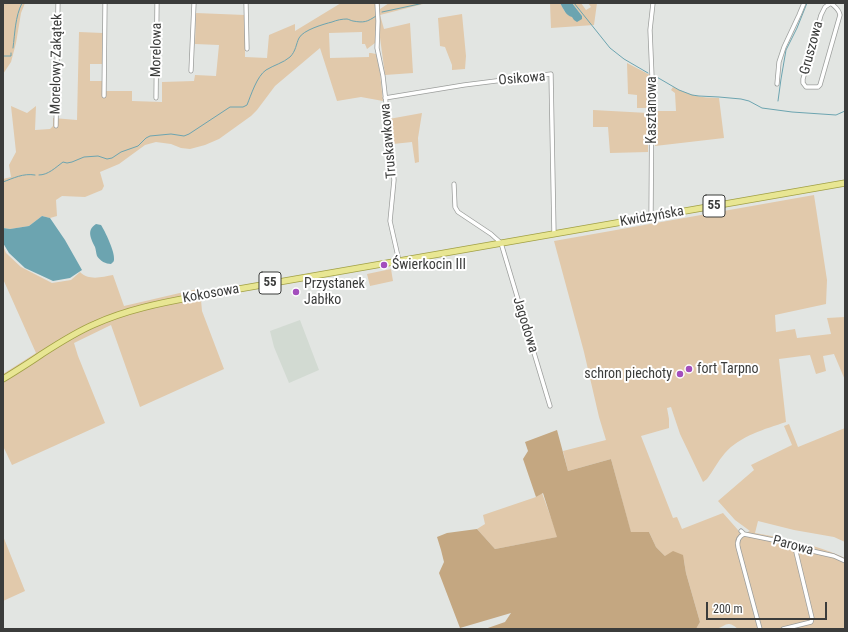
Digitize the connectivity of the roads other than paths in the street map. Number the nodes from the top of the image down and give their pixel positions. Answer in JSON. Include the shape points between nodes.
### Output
{"nodes":[{"id":1,"x":58,"y":3,"type":"edge"},
{"id":2,"x":105,"y":3,"type":"edge"},
{"id":3,"x":157,"y":3,"type":"edge"},
{"id":4,"x":194,"y":3,"type":"edge"},
{"id":5,"x":246,"y":3,"type":"edge"},
{"id":6,"x":377,"y":3,"type":"edge"},
{"id":7,"x":653,"y":3,"type":"edge"},
{"id":8,"x":804,"y":3,"type":"edge"},
{"id":9,"x":831,"y":3,"type":"edge"},
{"id":10,"x":247,"y":49,"type":"dead end"},
{"id":11,"x":191,"y":72,"type":"dead end"},
{"id":12,"x":777,"y":84,"type":"dead end"},
{"id":13,"x":104,"y":96,"type":"dead end"},
{"id":14,"x":156,"y":98,"type":"dead end"},
{"id":15,"x":385,"y":98,"type":"junction"},
{"id":16,"x":56,"y":126,"type":"dead end"},
{"id":17,"x":845,"y":183,"type":"edge"},
{"id":18,"x":454,"y":184,"type":"dead end"},
{"id":19,"x":651,"y":217,"type":"junction"},
{"id":20,"x":554,"y":234,"type":"junction"},
{"id":21,"x":501,"y":243,"type":"junction"},
{"id":22,"x":399,"y":261,"type":"junction"},
{"id":23,"x":3,"y":380,"type":"edge"},
{"id":24,"x":550,"y":406,"type":"dead end"},
{"id":25,"x":796,"y":547,"type":"junction"},
{"id":26,"x":845,"y":561,"type":"edge"},
{"id":27,"x":760,"y":629,"type":"edge"},
{"id":28,"x":783,"y":629,"type":"edge"}],
"edges":[{"from":1,"to":16,"type":"street","name":"Morelowy Zakątek"},
{"from":2,"to":13,"type":"street"},
{"from":3,"to":14,"type":"street","name":"Morelowa"},
{"from":4,"to":11,"type":"street"},
{"from":5,"to":10,"type":"street"},
{"from":6,"to":15,"type":"street","name":"Truskawkowa","via":[[377,48]]},
{"from":7,"to":19,"type":"street","name":"Kasztanowa","via":[[650,30]]},
{"from":8,"to":12,"type":"street","via":[[784,47],[779,62]]},
{"from":9,"to":9,"type":"street","name":"Gruszowa","via":[[821,15],[803,79],[806,87],[820,85],[840,15]]},
{"from":15,"to":20,"type":"street","name":"Osikowa","via":[[551,74]]},
{"from":15,"to":22,"type":"street","name":"Truskawkowa","via":[[394,180],[390,221]]},
{"from":17,"to":19,"type":"main road","name":"Kwidzyńska","number":"55"},
{"from":18,"to":21,"type":"street","via":[[455,207],[458,212]]},
{"from":19,"to":20,"type":"main road","name":"Kwidzyńska","number":"55"},
{"from":20,"to":21,"type":"main road","name":"Kokosowa","number":"55"},
{"from":21,"to":22,"type":"main road","name":"Kokosowa","number":"55"},
{"from":21,"to":24,"type":"street","name":"Jagodowa"},
{"from":22,"to":23,"type":"main road","name":"Kokosowa","number":"55","via":[[193,297],[130,311],[78,332]]},
{"from":25,"to":26,"type":"street","name":"Parowa"},
{"from":25,"to":27,"type":"street","name":"Parowa","via":[[742,532],[738,539]]},
{"from":25,"to":28,"type":"street","via":[[812,618],[811,622]]}]}
